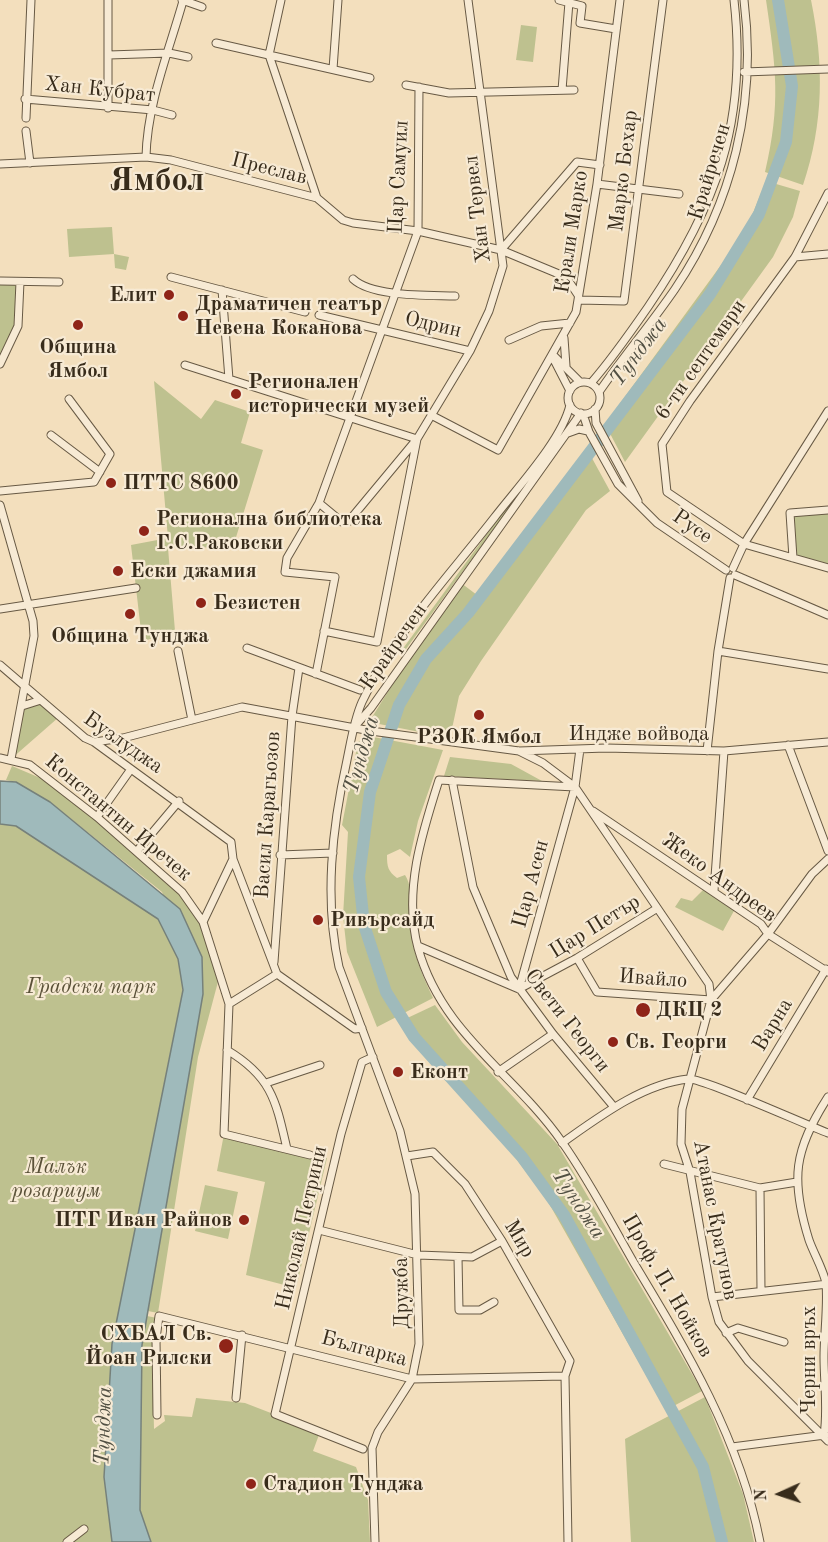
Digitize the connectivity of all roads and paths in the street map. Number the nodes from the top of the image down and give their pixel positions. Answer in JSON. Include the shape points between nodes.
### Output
{"nodes":[{"id":1,"x":31,"y":0,"type":"edge"},
{"id":2,"x":108,"y":0,"type":"edge"},
{"id":3,"x":183,"y":0,"type":"edge"},
{"id":4,"x":281,"y":0,"type":"edge"},
{"id":5,"x":338,"y":0,"type":"edge"},
{"id":6,"x":468,"y":0,"type":"edge"},
{"id":7,"x":559,"y":0,"type":"edge"},
{"id":8,"x":620,"y":0,"type":"edge"},
{"id":9,"x":663,"y":0,"type":"edge"},
{"id":10,"x":734,"y":0,"type":"edge"},
{"id":11,"x":744,"y":0,"type":"edge"},
{"id":12,"x":569,"y":3,"type":"junction"},
{"id":13,"x":202,"y":8,"type":"dead end"},
{"id":14,"x":616,"y":29,"type":"junction"},
{"id":15,"x":216,"y":43,"type":"dead end"},
{"id":16,"x":169,"y":53,"type":"junction"},
{"id":17,"x":109,"y":55,"type":"junction"},
{"id":18,"x":269,"y":55,"type":"junction"},
{"id":19,"x":188,"y":57,"type":"dead end"},
{"id":20,"x":333,"y":69,"type":"junction"},
{"id":21,"x":828,"y":69,"type":"edge"},
{"id":22,"x":749,"y":71,"type":"junction"},
{"id":23,"x":739,"y":72,"type":"junction"},
{"id":24,"x":370,"y":78,"type":"dead end"},
{"id":25,"x":406,"y":85,"type":"dead end"},
{"id":26,"x":419,"y":87,"type":"junction"},
{"id":27,"x":562,"y":90,"type":"junction"},
{"id":28,"x":574,"y":90,"type":"dead end"},
{"id":29,"x":480,"y":92,"type":"junction"},
{"id":30,"x":25,"y":99,"type":"junction"},
{"id":31,"x":108,"y":108,"type":"junction"},
{"id":32,"x":153,"y":110,"type":"junction"},
{"id":33,"x":172,"y":115,"type":"dead end"},
{"id":34,"x":26,"y":118,"type":"dead end"},
{"id":35,"x":27,"y":131,"type":"dead end"},
{"id":36,"x":146,"y":157,"type":"junction"},
{"id":37,"x":30,"y":163,"type":"junction"},
{"id":38,"x":0,"y":164,"type":"edge"},
{"id":39,"x":600,"y":165,"type":"junction"},
{"id":40,"x":597,"y":184,"type":"junction"},
{"id":41,"x":639,"y":189,"type":"junction"},
{"id":42,"x":679,"y":194,"type":"dead end"},
{"id":43,"x":828,"y":194,"type":"edge"},
{"id":44,"x":317,"y":198,"type":"junction"},
{"id":45,"x":418,"y":231,"type":"junction"},
{"id":46,"x":501,"y":250,"type":"junction"},
{"id":47,"x":828,"y":254,"type":"edge"},
{"id":48,"x":795,"y":257,"type":"junction"},
{"id":49,"x":171,"y":277,"type":"dead end"},
{"id":50,"x":353,"y":279,"type":"dead end"},
{"id":51,"x":0,"y":281,"type":"edge"},
{"id":52,"x":20,"y":282,"type":"junction"},
{"id":53,"x":59,"y":282,"type":"dead end"},
{"id":54,"x":222,"y":290,"type":"junction"},
{"id":55,"x":394,"y":291,"type":"junction"},
{"id":56,"x":455,"y":296,"type":"dead end"},
{"id":57,"x":578,"y":297,"type":"junction"},
{"id":58,"x":305,"y":312,"type":"dead end"},
{"id":59,"x":319,"y":315,"type":"dead end"},
{"id":60,"x":570,"y":323,"type":"junction"},
{"id":61,"x":381,"y":330,"type":"junction"},
{"id":62,"x":564,"y":336,"type":"junction"},
{"id":63,"x":509,"y":340,"type":"dead end"},
{"id":64,"x":470,"y":351,"type":"junction"},
{"id":65,"x":552,"y":356,"type":"junction"},
{"id":66,"x":0,"y":364,"type":"edge"},
{"id":67,"x":185,"y":365,"type":"dead end"},
{"id":68,"x":570,"y":373,"type":"junction"},
{"id":69,"x":229,"y":379,"type":"junction"},
{"id":70,"x":580,"y":382,"type":"junction"},
{"id":71,"x":591,"y":383,"type":"junction"},
{"id":72,"x":570,"y":391,"type":"junction"},
{"id":73,"x":599,"y":392,"type":"junction"},
{"id":74,"x":69,"y":399,"type":"dead end"},
{"id":75,"x":570,"y":405,"type":"junction"},
{"id":76,"x":596,"y":409,"type":"junction"},
{"id":77,"x":828,"y":411,"type":"edge"},
{"id":78,"x":582,"y":413,"type":"junction"},
{"id":79,"x":432,"y":415,"type":"junction"},
{"id":80,"x":348,"y":417,"type":"junction"},
{"id":81,"x":589,"y":431,"type":"junction"},
{"id":82,"x":568,"y":433,"type":"junction"},
{"id":83,"x":51,"y":435,"type":"dead end"},
{"id":84,"x":417,"y":439,"type":"junction"},
{"id":85,"x":100,"y":472,"type":"junction"},
{"id":86,"x":0,"y":491,"type":"edge"},
{"id":87,"x":319,"y":503,"type":"junction"},
{"id":88,"x":0,"y":505,"type":"edge"},
{"id":89,"x":642,"y":509,"type":"junction"},
{"id":90,"x":828,"y":510,"type":"edge"},
{"id":91,"x":744,"y":544,"type":"junction"},
{"id":92,"x":793,"y":558,"type":"junction"},
{"id":93,"x":828,"y":568,"type":"edge"},
{"id":94,"x":731,"y":573,"type":"junction"},
{"id":95,"x":136,"y":588,"type":"dead end"},
{"id":96,"x":28,"y":604,"type":"junction"},
{"id":97,"x":0,"y":609,"type":"edge"},
{"id":98,"x":828,"y":615,"type":"edge"},
{"id":99,"x":324,"y":631,"type":"junction"},
{"id":100,"x":247,"y":648,"type":"dead end"},
{"id":101,"x":178,"y":651,"type":"dead end"},
{"id":102,"x":718,"y":651,"type":"junction"},
{"id":103,"x":0,"y":665,"type":"edge"},
{"id":104,"x":299,"y":668,"type":"junction"},
{"id":105,"x":828,"y":669,"type":"edge"},
{"id":106,"x":316,"y":674,"type":"junction"},
{"id":107,"x":25,"y":685,"type":"junction"},
{"id":108,"x":360,"y":690,"type":"dead end"},
{"id":109,"x":41,"y":700,"type":"junction"},
{"id":110,"x":22,"y":706,"type":"junction"},
{"id":111,"x":292,"y":716,"type":"junction"},
{"id":112,"x":192,"y":720,"type":"junction"},
{"id":113,"x":354,"y":727,"type":"junction"},
{"id":114,"x":94,"y":741,"type":"junction"},
{"id":115,"x":828,"y":742,"type":"edge"},
{"id":116,"x":788,"y":745,"type":"junction"},
{"id":117,"x":580,"y":749,"type":"junction"},
{"id":118,"x":519,"y":751,"type":"junction"},
{"id":119,"x":707,"y":751,"type":"junction"},
{"id":120,"x":724,"y":751,"type":"junction"},
{"id":121,"x":0,"y":758,"type":"edge"},
{"id":122,"x":10,"y":759,"type":"junction"},
{"id":123,"x":131,"y":769,"type":"junction"},
{"id":124,"x":452,"y":780,"type":"junction"},
{"id":125,"x":574,"y":787,"type":"junction"},
{"id":126,"x":178,"y":801,"type":"junction"},
{"id":127,"x":592,"y":810,"type":"junction"},
{"id":128,"x":97,"y":817,"type":"junction"},
{"id":129,"x":136,"y":851,"type":"junction"},
{"id":130,"x":828,"y":852,"type":"edge"},
{"id":131,"x":333,"y":853,"type":"junction"},
{"id":132,"x":280,"y":855,"type":"junction"},
{"id":133,"x":233,"y":859,"type":"junction"},
{"id":134,"x":828,"y":859,"type":"edge"},
{"id":135,"x":714,"y":891,"type":"junction"},
{"id":136,"x":656,"y":909,"type":"junction"},
{"id":137,"x":203,"y":922,"type":"junction"},
{"id":138,"x":768,"y":934,"type":"junction"},
{"id":139,"x":418,"y":946,"type":"junction"},
{"id":140,"x":578,"y":958,"type":"junction"},
{"id":141,"x":274,"y":964,"type":"junction"},
{"id":142,"x":827,"y":970,"type":"edge"},
{"id":143,"x":277,"y":974,"type":"junction"},
{"id":144,"x":519,"y":989,"type":"junction"},
{"id":145,"x":711,"y":1000,"type":"junction"},
{"id":146,"x":229,"y":1004,"type":"junction"},
{"id":147,"x":362,"y":1028,"type":"junction"},
{"id":148,"x":553,"y":1034,"type":"junction"},
{"id":149,"x":227,"y":1050,"type":"junction"},
{"id":150,"x":373,"y":1057,"type":"junction"},
{"id":151,"x":321,"y":1065,"type":"dead end"},
{"id":152,"x":498,"y":1072,"type":"junction"},
{"id":153,"x":690,"y":1078,"type":"junction"},
{"id":154,"x":266,"y":1083,"type":"junction"},
{"id":155,"x":828,"y":1097,"type":"edge"},
{"id":156,"x":747,"y":1100,"type":"junction"},
{"id":157,"x":614,"y":1107,"type":"junction"},
{"id":158,"x":809,"y":1126,"type":"junction"},
{"id":159,"x":828,"y":1133,"type":"edge"},
{"id":160,"x":562,"y":1143,"type":"junction"},
{"id":161,"x":287,"y":1149,"type":"junction"},
{"id":162,"x":310,"y":1155,"type":"dead end"},
{"id":163,"x":408,"y":1156,"type":"junction"},
{"id":164,"x":664,"y":1164,"type":"dead end"},
{"id":165,"x":690,"y":1172,"type":"junction"},
{"id":166,"x":797,"y":1182,"type":"junction"},
{"id":167,"x":760,"y":1188,"type":"junction"},
{"id":168,"x":319,"y":1230,"type":"junction"},
{"id":169,"x":502,"y":1241,"type":"junction"},
{"id":170,"x":418,"y":1255,"type":"junction"},
{"id":171,"x":458,"y":1257,"type":"junction"},
{"id":172,"x":827,"y":1284,"type":"edge"},
{"id":173,"x":761,"y":1291,"type":"junction"},
{"id":174,"x":712,"y":1297,"type":"junction"},
{"id":175,"x":494,"y":1302,"type":"dead end"},
{"id":176,"x":726,"y":1333,"type":"junction"},
{"id":177,"x":242,"y":1335,"type":"junction"},
{"id":178,"x":784,"y":1342,"type":"dead end"},
{"id":179,"x":291,"y":1347,"type":"junction"},
{"id":180,"x":826,"y":1357,"type":"edge"},
{"id":181,"x":565,"y":1376,"type":"junction"},
{"id":182,"x":412,"y":1379,"type":"junction"},
{"id":183,"x":236,"y":1398,"type":"dead end"},
{"id":184,"x":157,"y":1415,"type":"dead end"},
{"id":185,"x":827,"y":1437,"type":"edge"},
{"id":186,"x":732,"y":1447,"type":"junction"},
{"id":187,"x":363,"y":1449,"type":"dead end"},
{"id":188,"x":84,"y":1529,"type":"dead end"},
{"id":189,"x":67,"y":1542,"type":"edge"},
{"id":190,"x":375,"y":1542,"type":"edge"},
{"id":191,"x":568,"y":1542,"type":"edge"},
{"id":192,"x":759,"y":1542,"type":"edge"}],
"edges":[{"from":1,"to":30,"type":"street"},
{"from":2,"to":17,"type":"street"},
{"from":3,"to":13,"type":"street"},
{"from":3,"to":16,"type":"street"},
{"from":4,"to":18,"type":"street"},
{"from":5,"to":20,"type":"street"},
{"from":6,"to":29,"type":"street","name":"Хан Тервел"},
{"from":7,"to":12,"type":"street"},
{"from":8,"to":14,"type":"street","name":"Крали Марко"},
{"from":9,"to":41,"type":"street","name":"Марко Бехар"},
{"from":10,"to":23,"type":"street","name":"Крайречен"},
{"from":11,"to":22,"type":"street","name":"Крайречен"},
{"from":12,"to":14,"type":"street","via":[[582,6],[580,23]]},
{"from":12,"to":27,"type":"street"},
{"from":14,"to":39,"type":"street","name":"Крали Марко"},
{"from":15,"to":18,"type":"street"},
{"from":16,"to":17,"type":"street"},
{"from":16,"to":19,"type":"street"},
{"from":16,"to":32,"type":"street"},
{"from":17,"to":31,"type":"street"},
{"from":18,"to":20,"type":"street"},
{"from":18,"to":44,"type":"street"},
{"from":20,"to":24,"type":"street"},
{"from":21,"to":22,"type":"street"},
{"from":22,"to":23,"type":"street"},
{"from":22,"to":73,"type":"street","name":"Крайречен","via":[[741,132],[724,197],[710,229],[674,290]]},
{"from":23,"to":71,"type":"street","name":"Крайречен","via":[[722,165],[703,214],[668,277]]},
{"from":25,"to":26,"type":"street"},
{"from":26,"to":29,"type":"street","via":[[449,93]]},
{"from":26,"to":45,"type":"street","name":"Цар Самуил"},
{"from":27,"to":28,"type":"street"},
{"from":27,"to":29,"type":"street"},
{"from":29,"to":46,"type":"street","name":"Хан Тервел"},
{"from":30,"to":31,"type":"street","name":"Хан Кубрат"},
{"from":30,"to":34,"type":"street"},
{"from":31,"to":32,"type":"street","name":"Хан Кубрат"},
{"from":32,"to":33,"type":"street","name":"Хан Кубрат"},
{"from":32,"to":36,"type":"street"},
{"from":35,"to":37,"type":"street"},
{"from":36,"to":37,"type":"street","name":"Преслав"},
{"from":36,"to":44,"type":"street","name":"Преслав"},
{"from":37,"to":38,"type":"street","name":"Преслав"},
{"from":39,"to":40,"type":"street","name":"Крали Марко"},
{"from":39,"to":46,"type":"street","via":[[577,162]]},
{"from":40,"to":41,"type":"street"},
{"from":40,"to":57,"type":"street","name":"Крали Марко"},
{"from":41,"to":42,"type":"street"},
{"from":41,"to":57,"type":"street","name":"Марко Бехар","via":[[624,301]]},
{"from":43,"to":48,"type":"street","name":"6-ти септември"},
{"from":44,"to":45,"type":"street","name":"Преслав","via":[[343,220]]},
{"from":45,"to":46,"type":"street","name":"Преслав"},
{"from":45,"to":55,"type":"street","name":"Цар Самуил"},
{"from":46,"to":57,"type":"street","name":"Преслав","via":[[567,277]]},
{"from":46,"to":64,"type":"street","name":"Хан Тервел","via":[[503,266],[489,311]]},
{"from":47,"to":48,"type":"street"},
{"from":48,"to":91,"type":"street","name":"6-ти септември","via":[[662,444],[668,492]]},
{"from":49,"to":54,"type":"street"},
{"from":50,"to":55,"type":"street","via":[[376,291]]},
{"from":51,"to":52,"type":"street"},
{"from":52,"to":53,"type":"street"},
{"from":52,"to":66,"type":"street","via":[[18,326]]},
{"from":54,"to":58,"type":"street"},
{"from":54,"to":69,"type":"street"},
{"from":55,"to":56,"type":"street"},
{"from":55,"to":61,"type":"street","name":"Цар Самуил"},
{"from":57,"to":60,"type":"street","name":"Крали Марко"},
{"from":59,"to":61,"type":"street","name":"Одрин"},
{"from":60,"to":62,"type":"street","name":"Крали Марко"},
{"from":60,"to":63,"type":"street","via":[[541,326]]},
{"from":61,"to":64,"type":"street","name":"Одрин"},
{"from":61,"to":80,"type":"street","name":"Цар Самуил"},
{"from":62,"to":65,"type":"street","name":"Крали Марко"},
{"from":62,"to":68,"type":"street","via":[[563,352]]},
{"from":64,"to":79,"type":"street","name":"Хан Тервел"},
{"from":65,"to":68,"type":"street","via":[[559,358]]},
{"from":65,"to":72,"type":"street"},
{"from":65,"to":79,"type":"street","name":"Крали Марко","via":[[498,450]]},
{"from":67,"to":69,"type":"street"},
{"from":68,"to":70,"type":"street"},
{"from":69,"to":80,"type":"street"},
{"from":70,"to":71,"type":"street"},
{"from":70,"to":72,"type":"street"},
{"from":71,"to":73,"type":"street"},
{"from":72,"to":75,"type":"street"},
{"from":73,"to":76,"type":"street"},
{"from":74,"to":85,"type":"street","via":[[110,454]]},
{"from":75,"to":78,"type":"street"},
{"from":75,"to":113,"type":"street","name":"Крайречен","via":[[565,422],[531,470],[394,646],[361,704]]},
{"from":76,"to":78,"type":"street"},
{"from":76,"to":89,"type":"street","via":[[596,423]]},
{"from":77,"to":91,"type":"street"},
{"from":78,"to":81,"type":"street"},
{"from":78,"to":82,"type":"street","name":"Крайречен"},
{"from":79,"to":84,"type":"street","name":"Хан Тервел"},
{"from":80,"to":84,"type":"street"},
{"from":80,"to":87,"type":"street","name":"Цар Самуил"},
{"from":81,"to":82,"type":"street"},
{"from":81,"to":89,"type":"street","name":"Русе","via":[[618,484]]},
{"from":82,"to":113,"type":"street","name":"Крайречен"},
{"from":83,"to":85,"type":"street"},
{"from":84,"to":87,"type":"street","via":[[348,522],[342,522]]},
{"from":84,"to":99,"type":"street","name":"Хан Тервел","via":[[377,642]]},
{"from":85,"to":86,"type":"street","via":[[94,482]]},
{"from":87,"to":99,"type":"street","name":"Цар Самуил","via":[[287,558],[285,572],[335,577]]},
{"from":88,"to":96,"type":"street"},
{"from":89,"to":94,"type":"street","name":"Русе"},
{"from":90,"to":92,"type":"street","via":[[790,513]]},
{"from":91,"to":92,"type":"street","name":"6-ти септември"},
{"from":91,"to":94,"type":"street"},
{"from":92,"to":93,"type":"street","name":"6-ти септември"},
{"from":94,"to":98,"type":"street","name":"Русе"},
{"from":94,"to":102,"type":"street"},
{"from":95,"to":96,"type":"street"},
{"from":96,"to":97,"type":"street"},
{"from":96,"to":107,"type":"street","via":[[34,636]]},
{"from":99,"to":106,"type":"street"},
{"from":100,"to":104,"type":"street"},
{"from":101,"to":112,"type":"street"},
{"from":102,"to":105,"type":"street"},
{"from":102,"to":119,"type":"street"},
{"from":103,"to":107,"type":"street","name":"Бузлуджа"},
{"from":104,"to":106,"type":"street"},
{"from":104,"to":111,"type":"street","name":"Васил Карагьозов"},
{"from":106,"to":108,"type":"street"},
{"from":107,"to":109,"type":"street","name":"Бузлуджа"},
{"from":107,"to":110,"type":"street"},
{"from":109,"to":110,"type":"street"},
{"from":109,"to":114,"type":"street","name":"Бузлуджа","via":[[85,738]]},
{"from":110,"to":122,"type":"street"},
{"from":111,"to":112,"type":"street","name":"Индже войвода","via":[[242,707]]},
{"from":111,"to":113,"type":"street","name":"Индже войвода"},
{"from":111,"to":132,"type":"street","name":"Васил Карагьозов"},
{"from":112,"to":114,"type":"street","name":"Индже войвода","via":[[111,741]]},
{"from":113,"to":118,"type":"street","name":"Индже войвода"},
{"from":113,"to":131,"type":"street","via":[[340,790]]},
{"from":114,"to":123,"type":"street","name":"Бузлуджа"},
{"from":115,"to":116,"type":"street","name":"Индже войвода"},
{"from":116,"to":120,"type":"street","name":"Индже войвода"},
{"from":116,"to":130,"type":"street"},
{"from":117,"to":118,"type":"street","name":"Индже войвода"},
{"from":117,"to":119,"type":"street","name":"Индже войвода"},
{"from":117,"to":125,"type":"street","name":"Цар Асен"},
{"from":118,"to":125,"type":"street","via":[[543,763]]},
{"from":119,"to":120,"type":"street","name":"Индже войвода"},
{"from":120,"to":135,"type":"street"},
{"from":121,"to":122,"type":"street","name":"Константин Иречек"},
{"from":122,"to":128,"type":"street","name":"Константин Иречек","via":[[30,765]]},
{"from":123,"to":126,"type":"street","name":"Бузлуджа"},
{"from":123,"to":128,"type":"street"},
{"from":124,"to":125,"type":"street"},
{"from":124,"to":139,"type":"street","name":"Проф. П. Нойков","via":[[439,780],[424,827],[413,886]]},
{"from":124,"to":144,"type":"street","name":"Свети Георги","via":[[473,887]]},
{"from":125,"to":127,"type":"street"},
{"from":125,"to":144,"type":"street","name":"Цар Асен"},
{"from":126,"to":129,"type":"street"},
{"from":126,"to":133,"type":"street","name":"Бузлуджа","via":[[231,842]]},
{"from":127,"to":135,"type":"street","name":"Жеко Андреев"},
{"from":127,"to":136,"type":"street"},
{"from":128,"to":129,"type":"street","name":"Константин Иречек"},
{"from":129,"to":137,"type":"street","name":"Константин Иречек","via":[[182,892]]},
{"from":131,"to":132,"type":"street"},
{"from":131,"to":147,"type":"street","via":[[332,935],[339,967]]},
{"from":132,"to":141,"type":"street","name":"Васил Карагьозов"},
{"from":133,"to":137,"type":"street"},
{"from":133,"to":141,"type":"street"},
{"from":134,"to":138,"type":"street","via":[[812,874]]},
{"from":135,"to":138,"type":"street","name":"Жеко Андреев","via":[[761,924]]},
{"from":136,"to":140,"type":"street","name":"Цар Петър"},
{"from":136,"to":145,"type":"street","via":[[701,970],[709,984]]},
{"from":137,"to":146,"type":"street","name":"Константин Иречек"},
{"from":138,"to":142,"type":"street","name":"Жеко Андреев"},
{"from":138,"to":145,"type":"street"},
{"from":139,"to":144,"type":"street"},
{"from":139,"to":152,"type":"street","name":"Проф. П. Нойков","via":[[438,999]]},
{"from":140,"to":144,"type":"street","name":"Цар Петър"},
{"from":140,"to":145,"type":"street","name":"Ивайло","via":[[597,992]]},
{"from":141,"to":143,"type":"street"},
{"from":142,"to":156,"type":"street","name":"Варна"},
{"from":143,"to":146,"type":"street"},
{"from":143,"to":147,"type":"street","via":[[354,1029]]},
{"from":144,"to":148,"type":"street","name":"Свети Георги"},
{"from":145,"to":153,"type":"street","name":"Атанас Кратунов"},
{"from":146,"to":149,"type":"street","name":"Константин Иречек"},
{"from":147,"to":150,"type":"street","name":"Дружба"},
{"from":148,"to":152,"type":"street"},
{"from":148,"to":157,"type":"street","name":"Свети Георги"},
{"from":149,"to":154,"type":"street","via":[[244,1060]]},
{"from":149,"to":161,"type":"street","name":"Константин Иречек","via":[[224,1134]]},
{"from":150,"to":163,"type":"street","name":"Дружба"},
{"from":150,"to":168,"type":"street","name":"Николай Петрини","via":[[362,1062]]},
{"from":151,"to":154,"type":"street"},
{"from":152,"to":160,"type":"street","name":"Проф. П. Нойков","via":[[536,1108]]},
{"from":153,"to":156,"type":"street"},
{"from":153,"to":157,"type":"street","via":[[646,1091]]},
{"from":153,"to":165,"type":"street","name":"Атанас Кратунов","via":[[682,1109],[681,1144]]},
{"from":154,"to":161,"type":"street","via":[[276,1102]]},
{"from":155,"to":158,"type":"street"},
{"from":156,"to":158,"type":"street"},
{"from":157,"to":160,"type":"street"},
{"from":158,"to":159,"type":"street"},
{"from":158,"to":166,"type":"street","via":[[800,1148]]},
{"from":160,"to":186,"type":"street","name":"Проф. П. Нойков","via":[[709,1391]]},
{"from":161,"to":162,"type":"street"},
{"from":163,"to":169,"type":"street","name":"Мир","via":[[433,1152],[465,1184]]},
{"from":163,"to":170,"type":"street","name":"Дружба","via":[[415,1194]]},
{"from":164,"to":165,"type":"street"},
{"from":165,"to":167,"type":"street"},
{"from":165,"to":174,"type":"street","name":"Атанас Кратунов"},
{"from":166,"to":167,"type":"street"},
{"from":166,"to":172,"type":"street","via":[[809,1239]]},
{"from":167,"to":173,"type":"street"},
{"from":168,"to":170,"type":"street"},
{"from":168,"to":179,"type":"street","name":"Николай Петрини"},
{"from":169,"to":171,"type":"street","via":[[472,1257]]},
{"from":169,"to":181,"type":"street","name":"Мир","via":[[570,1361]]},
{"from":170,"to":171,"type":"street"},
{"from":170,"to":182,"type":"street","name":"Дружба","via":[[419,1344]]},
{"from":171,"to":175,"type":"street","via":[[459,1310],[480,1310]]},
{"from":172,"to":173,"type":"street"},
{"from":172,"to":180,"type":"street","name":"Черни връх"},
{"from":173,"to":174,"type":"street"},
{"from":174,"to":176,"type":"street","name":"Атанас Кратунов"},
{"from":176,"to":178,"type":"street","via":[[738,1329]]},
{"from":176,"to":185,"type":"street","name":"Атанас Кратунов","via":[[748,1360]]},
{"from":177,"to":179,"type":"street","name":"Българка"},
{"from":177,"to":183,"type":"street"},
{"from":177,"to":184,"type":"street","name":"Българка","via":[[159,1316]]},
{"from":179,"to":182,"type":"street","name":"Българка"},
{"from":179,"to":187,"type":"street","name":"Николай Петрини","via":[[275,1414]]},
{"from":180,"to":185,"type":"street","name":"Черни връх"},
{"from":181,"to":182,"type":"street","name":"Българка"},
{"from":181,"to":191,"type":"street","name":"Мир"},
{"from":182,"to":190,"type":"street","name":"Дружба","via":[[372,1448],[376,1474]]},
{"from":185,"to":186,"type":"street"},
{"from":186,"to":192,"type":"street","name":"Проф. П. Нойков","via":[[753,1507]]},
{"from":188,"to":189,"type":"street"}]}
